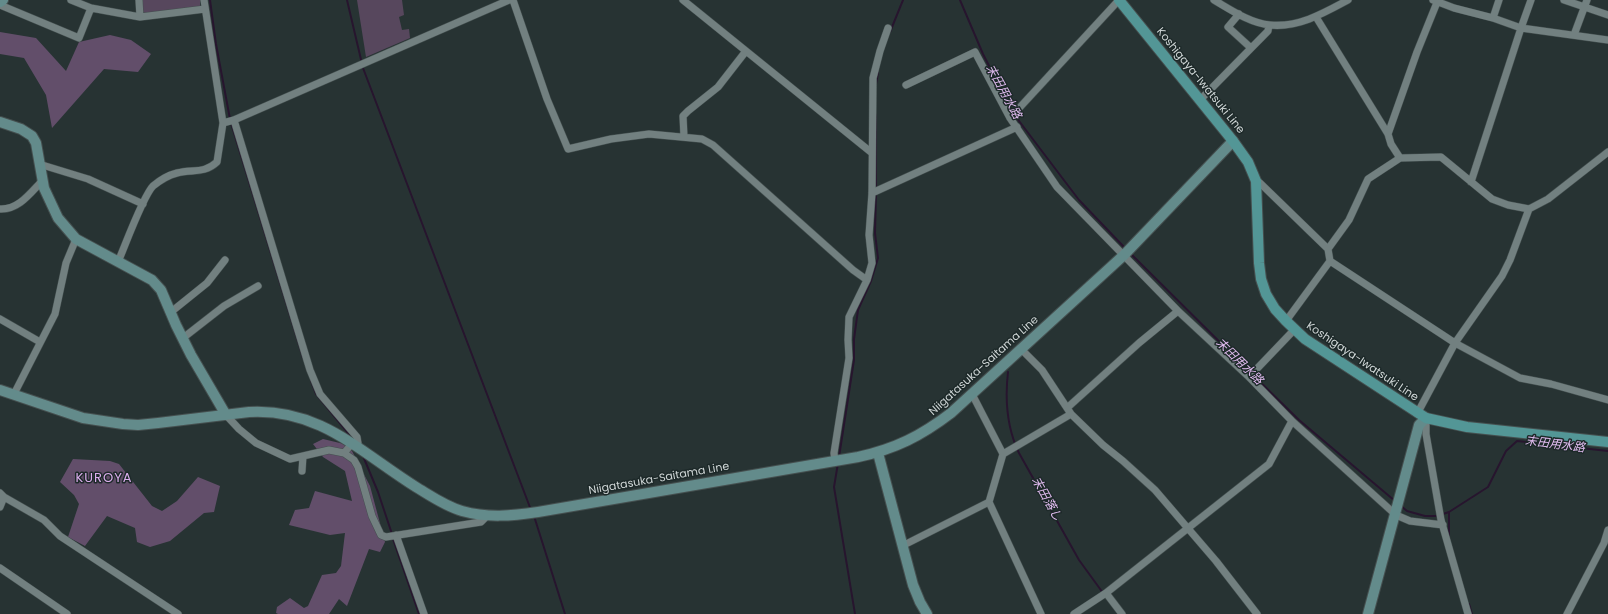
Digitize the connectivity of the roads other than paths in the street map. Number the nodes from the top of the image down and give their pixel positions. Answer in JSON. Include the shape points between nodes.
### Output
{"nodes":[{"id":1,"x":3,"y":0,"type":"edge"},
{"id":2,"x":71,"y":0,"type":"edge"},
{"id":3,"x":139,"y":0,"type":"edge"},
{"id":4,"x":204,"y":0,"type":"edge"},
{"id":5,"x":509,"y":0,"type":"edge"},
{"id":6,"x":513,"y":0,"type":"edge"},
{"id":7,"x":683,"y":0,"type":"edge"},
{"id":8,"x":1119,"y":0,"type":"edge"},
{"id":9,"x":1214,"y":0,"type":"edge"},
{"id":10,"x":1348,"y":0,"type":"edge"},
{"id":11,"x":1500,"y":0,"type":"edge"},
{"id":12,"x":1531,"y":0,"type":"edge"},
{"id":13,"x":1564,"y":0,"type":"edge"},
{"id":14,"x":1436,"y":1,"type":"edge"},
{"id":15,"x":0,"y":3,"type":"edge"},
{"id":16,"x":1585,"y":3,"type":"edge"},
{"id":17,"x":91,"y":8,"type":"junction"},
{"id":18,"x":205,"y":9,"type":"junction"},
{"id":19,"x":1239,"y":14,"type":"junction"},
{"id":20,"x":1608,"y":15,"type":"edge"},
{"id":21,"x":140,"y":17,"type":"junction"},
{"id":22,"x":1316,"y":17,"type":"junction"},
{"id":23,"x":1493,"y":18,"type":"junction"},
{"id":24,"x":1269,"y":25,"type":"junction"},
{"id":25,"x":888,"y":28,"type":"dead end"},
{"id":26,"x":1521,"y":28,"type":"junction"},
{"id":27,"x":1574,"y":35,"type":"junction"},
{"id":28,"x":1608,"y":40,"type":"edge"},
{"id":29,"x":1251,"y":48,"type":"junction"},
{"id":30,"x":746,"y":51,"type":"junction"},
{"id":31,"x":906,"y":85,"type":"dead end"},
{"id":32,"x":1200,"y":100,"type":"junction"},
{"id":33,"x":1010,"y":118,"type":"junction"},
{"id":34,"x":234,"y":120,"type":"junction"},
{"id":35,"x":0,"y":122,"type":"edge"},
{"id":36,"x":223,"y":123,"type":"junction"},
{"id":37,"x":1016,"y":127,"type":"junction"},
{"id":38,"x":1388,"y":134,"type":"junction"},
{"id":39,"x":684,"y":137,"type":"junction"},
{"id":40,"x":1233,"y":141,"type":"junction"},
{"id":41,"x":1608,"y":152,"type":"edge"},
{"id":42,"x":872,"y":153,"type":"junction"},
{"id":43,"x":1400,"y":158,"type":"junction"},
{"id":44,"x":39,"y":164,"type":"junction"},
{"id":45,"x":43,"y":180,"type":"junction"},
{"id":46,"x":1256,"y":181,"type":"junction"},
{"id":47,"x":1471,"y":182,"type":"junction"},
{"id":48,"x":872,"y":193,"type":"junction"},
{"id":49,"x":142,"y":204,"type":"junction"},
{"id":50,"x":0,"y":209,"type":"edge"},
{"id":51,"x":1528,"y":209,"type":"junction"},
{"id":52,"x":76,"y":239,"type":"junction"},
{"id":53,"x":1328,"y":249,"type":"junction"},
{"id":54,"x":1124,"y":256,"type":"junction"},
{"id":55,"x":225,"y":260,"type":"dead end"},
{"id":56,"x":1330,"y":261,"type":"junction"},
{"id":57,"x":118,"y":262,"type":"junction"},
{"id":58,"x":866,"y":280,"type":"junction"},
{"id":59,"x":258,"y":286,"type":"dead end"},
{"id":60,"x":171,"y":312,"type":"junction"},
{"id":61,"x":1178,"y":312,"type":"junction"},
{"id":62,"x":0,"y":319,"type":"edge"},
{"id":63,"x":1286,"y":321,"type":"junction"},
{"id":64,"x":1294,"y":330,"type":"junction"},
{"id":65,"x":183,"y":338,"type":"junction"},
{"id":66,"x":40,"y":342,"type":"junction"},
{"id":67,"x":1455,"y":343,"type":"junction"},
{"id":68,"x":1021,"y":349,"type":"junction"},
{"id":69,"x":1249,"y":377,"type":"junction"},
{"id":70,"x":0,"y":390,"type":"edge"},
{"id":71,"x":14,"y":394,"type":"junction"},
{"id":72,"x":972,"y":394,"type":"junction"},
{"id":73,"x":1608,"y":400,"type":"edge"},
{"id":74,"x":1069,"y":411,"type":"junction"},
{"id":75,"x":226,"y":415,"type":"junction"},
{"id":76,"x":1421,"y":416,"type":"junction"},
{"id":77,"x":1292,"y":421,"type":"junction"},
{"id":78,"x":1608,"y":442,"type":"edge"},
{"id":79,"x":354,"y":445,"type":"junction"},
{"id":80,"x":344,"y":453,"type":"junction"},
{"id":81,"x":878,"y":453,"type":"junction"},
{"id":82,"x":1003,"y":454,"type":"junction"},
{"id":83,"x":303,"y":456,"type":"junction"},
{"id":84,"x":835,"y":462,"type":"junction"},
{"id":85,"x":302,"y":471,"type":"dead end"},
{"id":86,"x":2,"y":495,"type":"edge"},
{"id":87,"x":989,"y":502,"type":"junction"},
{"id":88,"x":0,"y":507,"type":"edge"},
{"id":89,"x":1396,"y":514,"type":"junction"},
{"id":90,"x":488,"y":516,"type":"junction"},
{"id":91,"x":1443,"y":525,"type":"junction"},
{"id":92,"x":1187,"y":528,"type":"junction"},
{"id":93,"x":1608,"y":530,"type":"edge"},
{"id":94,"x":396,"y":535,"type":"junction"},
{"id":95,"x":902,"y":546,"type":"junction"},
{"id":96,"x":0,"y":568,"type":"edge"},
{"id":97,"x":1106,"y":593,"type":"junction"},
{"id":98,"x":68,"y":614,"type":"edge"},
{"id":99,"x":178,"y":614,"type":"edge"},
{"id":100,"x":424,"y":614,"type":"edge"},
{"id":101,"x":927,"y":614,"type":"edge"},
{"id":102,"x":1041,"y":614,"type":"edge"},
{"id":103,"x":1074,"y":614,"type":"edge"},
{"id":104,"x":1122,"y":614,"type":"edge"},
{"id":105,"x":1257,"y":614,"type":"edge"},
{"id":106,"x":1368,"y":614,"type":"edge"},
{"id":107,"x":1468,"y":614,"type":"edge"},
{"id":108,"x":1567,"y":614,"type":"edge"}],
"edges":[{"from":1,"to":15,"type":"main road"},
{"from":2,"to":17,"type":"street"},
{"from":3,"to":21,"type":"street"},
{"from":4,"to":18,"type":"street"},
{"from":5,"to":34,"type":"street"},
{"from":6,"to":39,"type":"street","via":[[547,99],[568,149],[611,139],[649,134]]},
{"from":7,"to":30,"type":"street"},
{"from":8,"to":32,"type":"main road","name":"Koshigaya-Iwatsuki Line"},
{"from":8,"to":33,"type":"street"},
{"from":9,"to":19,"type":"street"},
{"from":10,"to":22,"type":"street"},
{"from":11,"to":23,"type":"street"},
{"from":12,"to":26,"type":"street"},
{"from":13,"to":16,"type":"street"},
{"from":14,"to":23,"type":"street"},
{"from":14,"to":38,"type":"street"},
{"from":15,"to":17,"type":"street","via":[[79,38]]},
{"from":16,"to":20,"type":"street"},
{"from":16,"to":27,"type":"street"},
{"from":17,"to":21,"type":"street"},
{"from":18,"to":21,"type":"street"},
{"from":18,"to":36,"type":"street"},
{"from":19,"to":24,"type":"street"},
{"from":19,"to":29,"type":"street","via":[[1228,27]]},
{"from":22,"to":24,"type":"street","via":[[1287,25]]},
{"from":22,"to":38,"type":"street"},
{"from":23,"to":26,"type":"street"},
{"from":24,"to":29,"type":"street","via":[[1268,31]]},
{"from":25,"to":42,"type":"street","via":[[873,78]]},
{"from":26,"to":27,"type":"street"},
{"from":26,"to":47,"type":"street"},
{"from":27,"to":28,"type":"street"},
{"from":29,"to":32,"type":"street"},
{"from":30,"to":39,"type":"street","via":[[718,87],[683,116]]},
{"from":30,"to":42,"type":"street"},
{"from":31,"to":33,"type":"street","via":[[975,52]]},
{"from":32,"to":40,"type":"main road","name":"Koshigaya-Iwatsuki Line"},
{"from":33,"to":37,"type":"street"},
{"from":34,"to":36,"type":"street"},
{"from":34,"to":79,"type":"street","via":[[310,370],[320,394],[358,437],[358,443]]},
{"from":35,"to":44,"type":"main road","via":[[21,129],[32,136],[36,143]]},
{"from":36,"to":49,"type":"street","via":[[217,162],[210,169],[177,173],[160,181],[151,187]]},
{"from":37,"to":48,"type":"street"},
{"from":37,"to":54,"type":"street","via":[[1057,187]]},
{"from":38,"to":43,"type":"street"},
{"from":39,"to":58,"type":"street","via":[[713,145]]},
{"from":40,"to":46,"type":"main road","name":"Koshigaya-Iwatsuki Line","via":[[1248,162]]},
{"from":40,"to":54,"type":"main road","name":"Niigatasuka-Saitama Line"},
{"from":41,"to":51,"type":"street","via":[[1548,198]]},
{"from":42,"to":48,"type":"street"},
{"from":43,"to":47,"type":"street","via":[[1441,157]]},
{"from":43,"to":53,"type":"street","via":[[1368,179],[1349,220]]},
{"from":44,"to":45,"type":"main road"},
{"from":44,"to":49,"type":"street","via":[[88,179]]},
{"from":45,"to":50,"type":"street","via":[[16,207]]},
{"from":45,"to":52,"type":"main road","via":[[44,188],[58,218]]},
{"from":46,"to":53,"type":"street"},
{"from":46,"to":63,"type":"main road","name":"Koshigaya-Iwatsuki Line","via":[[1261,279],[1266,294]]},
{"from":47,"to":51,"type":"street","via":[[1492,199]]},
{"from":48,"to":58,"type":"street","via":[[869,235],[872,263]]},
{"from":49,"to":57,"type":"street"},
{"from":51,"to":67,"type":"street","via":[[1502,276]]},
{"from":52,"to":57,"type":"main road"},
{"from":52,"to":66,"type":"street","via":[[66,263],[55,314]]},
{"from":53,"to":56,"type":"street"},
{"from":54,"to":61,"type":"street"},
{"from":54,"to":68,"type":"main road","name":"Niigatasuka-Saitama Line"},
{"from":55,"to":60,"type":"street","via":[[207,283]]},
{"from":56,"to":63,"type":"street"},
{"from":56,"to":67,"type":"street"},
{"from":57,"to":60,"type":"main road","via":[[152,280],[161,290]]},
{"from":58,"to":84,"type":"street","via":[[849,317],[849,358],[834,453]]},
{"from":59,"to":65,"type":"street","via":[[224,306]]},
{"from":60,"to":65,"type":"main road"},
{"from":61,"to":69,"type":"street"},
{"from":61,"to":74,"type":"street","via":[[1139,343]]},
{"from":62,"to":66,"type":"street"},
{"from":63,"to":64,"type":"main road","name":"Koshigaya-Iwatsuki Line"},
{"from":64,"to":69,"type":"street"},
{"from":64,"to":76,"type":"main road","name":"Koshigaya-Iwatsuki Line","via":[[1316,348]]},
{"from":65,"to":75,"type":"main road"},
{"from":66,"to":71,"type":"street"},
{"from":67,"to":73,"type":"street","via":[[1520,378]]},
{"from":67,"to":76,"type":"street"},
{"from":68,"to":72,"type":"main road","name":"Niigatasuka-Saitama Line"},
{"from":68,"to":74,"type":"street","via":[[1042,370]]},
{"from":69,"to":77,"type":"street"},
{"from":70,"to":71,"type":"main road","name":"Niigatasuka-Saitama Line"},
{"from":71,"to":75,"type":"main road","name":"Niigatasuka-Saitama Line","via":[[83,418],[123,424],[138,425]]},
{"from":72,"to":81,"type":"main road","name":"Niigatasuka-Saitama Line","via":[[925,432]]},
{"from":72,"to":82,"type":"street"},
{"from":74,"to":82,"type":"street"},
{"from":74,"to":92,"type":"street","via":[[1102,445],[1155,490]]},
{"from":75,"to":79,"type":"main road","name":"Niigatasuka-Saitama Line","via":[[263,411],[294,415],[325,427]]},
{"from":75,"to":83,"type":"street","via":[[256,443],[290,458]]},
{"from":76,"to":78,"type":"main road","name":"Koshigaya-Iwatsuki Line","via":[[1467,427]]},
{"from":76,"to":89,"type":"main road"},
{"from":76,"to":91,"type":"street"},
{"from":77,"to":89,"type":"street"},
{"from":77,"to":92,"type":"street","via":[[1269,464]]},
{"from":79,"to":80,"type":"street"},
{"from":79,"to":90,"type":"main road","name":"Niigatasuka-Saitama Line","via":[[440,502],[462,511]]},
{"from":80,"to":83,"type":"street","via":[[329,450]]},
{"from":80,"to":94,"type":"street","via":[[354,460],[358,468],[377,529],[386,537]]},
{"from":81,"to":84,"type":"main road","name":"Niigatasuka-Saitama Line"},
{"from":81,"to":95,"type":"main road"},
{"from":82,"to":87,"type":"street"},
{"from":83,"to":85,"type":"street"},
{"from":84,"to":90,"type":"main road","name":"Niigatasuka-Saitama Line","via":[[538,512]]},
{"from":86,"to":88,"type":"street"},
{"from":86,"to":99,"type":"street","via":[[44,520],[60,536]]},
{"from":87,"to":95,"type":"street"},
{"from":87,"to":102,"type":"street"},
{"from":89,"to":91,"type":"street","via":[[1410,521]]},
{"from":89,"to":106,"type":"main road"},
{"from":90,"to":94,"type":"street","via":[[481,522]]},
{"from":91,"to":107,"type":"street"},
{"from":92,"to":97,"type":"street"},
{"from":92,"to":105,"type":"street"},
{"from":93,"to":108,"type":"street","via":[[1604,543]]},
{"from":94,"to":100,"type":"street"},
{"from":95,"to":101,"type":"main road","via":[[916,594]]},
{"from":96,"to":98,"type":"street"},
{"from":97,"to":103,"type":"street"},
{"from":97,"to":104,"type":"street"}]}
